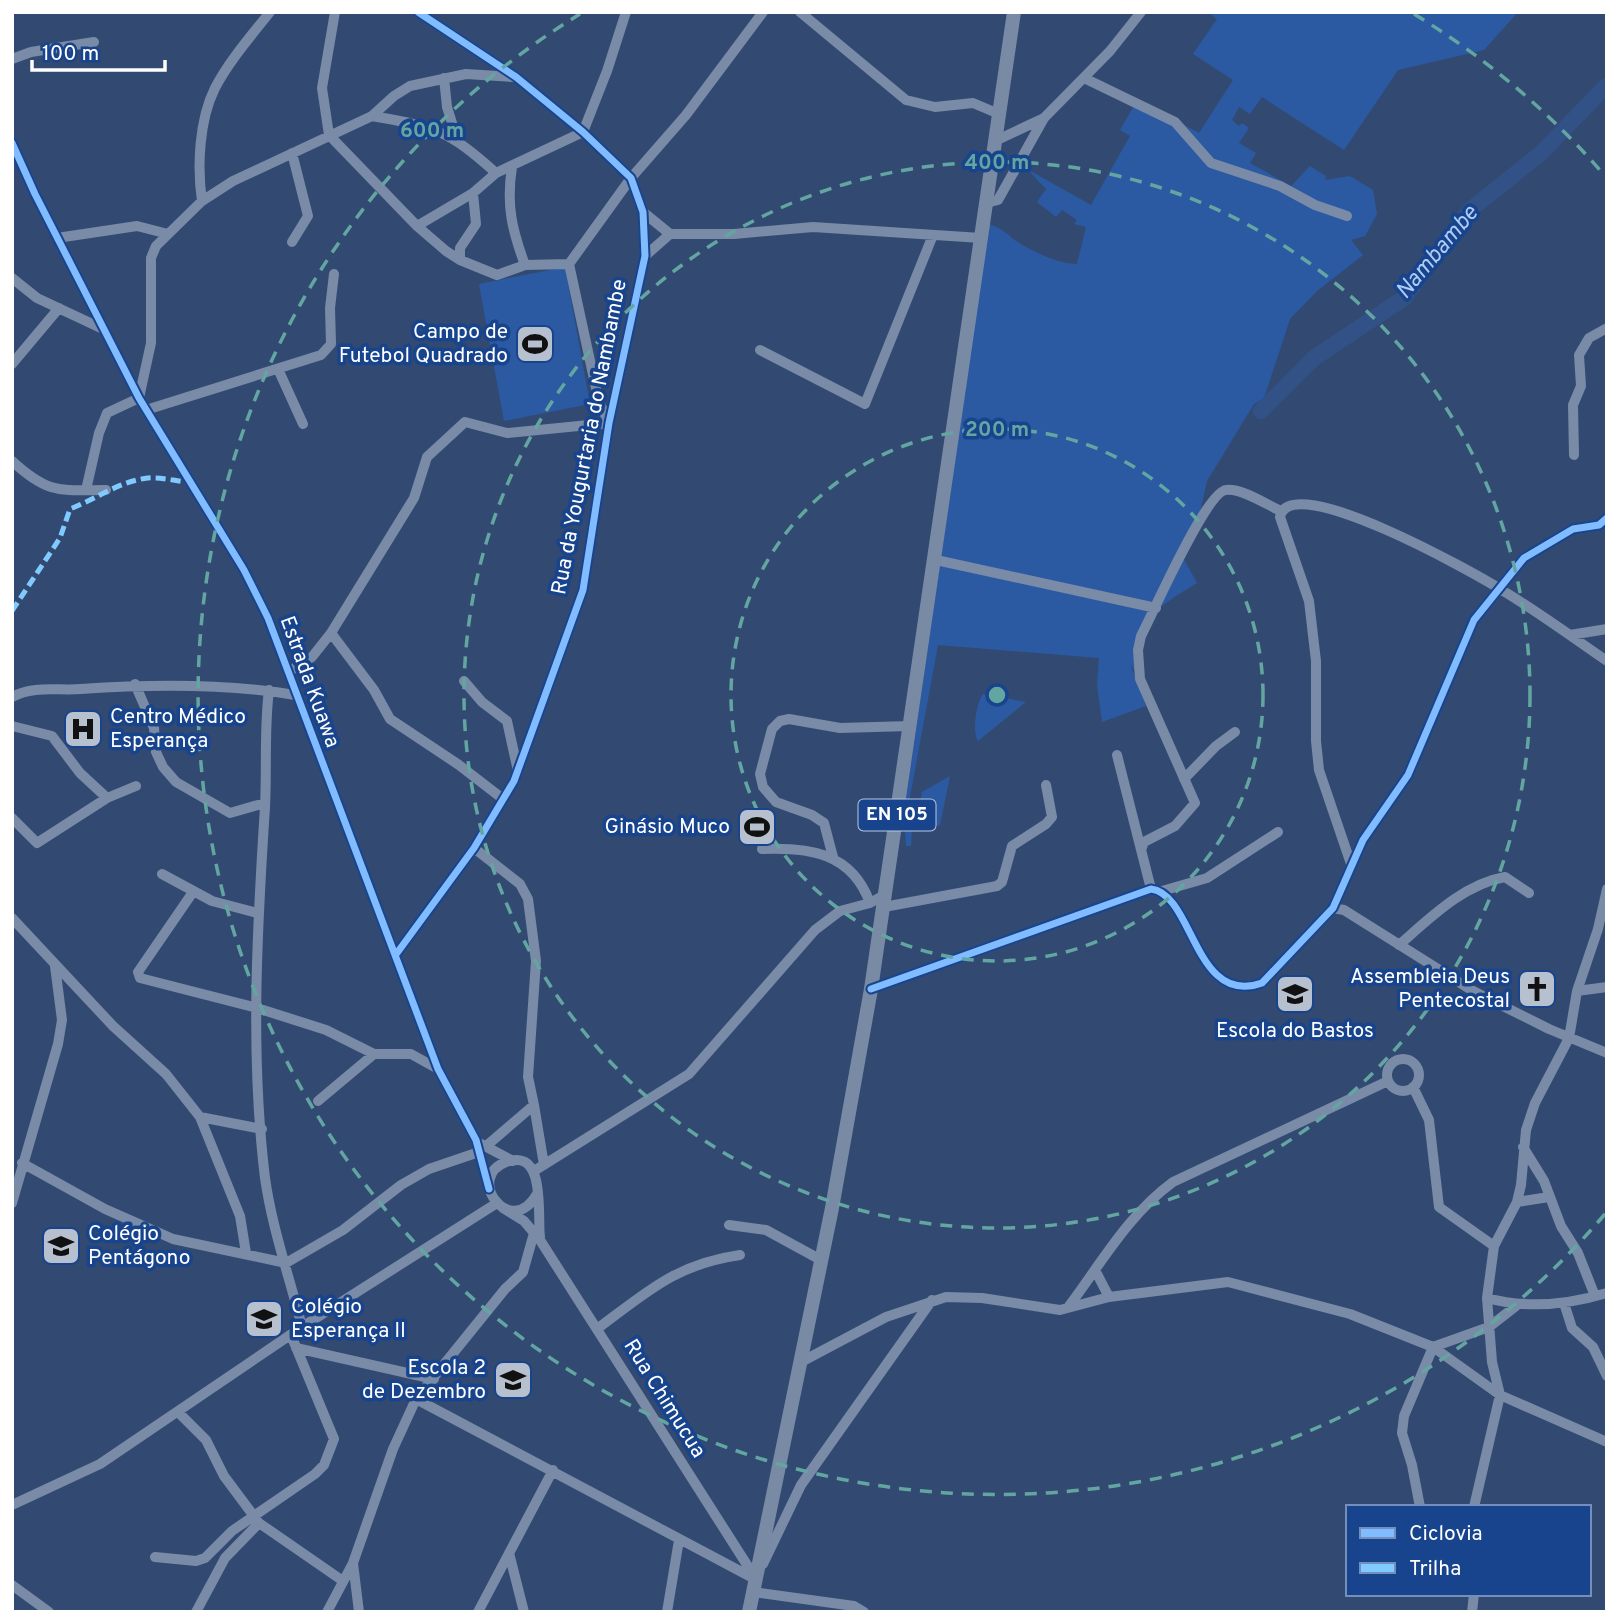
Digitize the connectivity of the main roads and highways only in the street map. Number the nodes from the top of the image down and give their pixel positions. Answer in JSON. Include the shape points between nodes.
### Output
{"nodes":[{"id":1,"x":1014,"y":12,"type":"edge"},
{"id":2,"x":749,"y":1612,"type":"edge"}],
"edges":[{"from":1,"to":2,"type":"main road","number":"EN 105","via":[[936,560],[880,901],[871,989]]}]}
